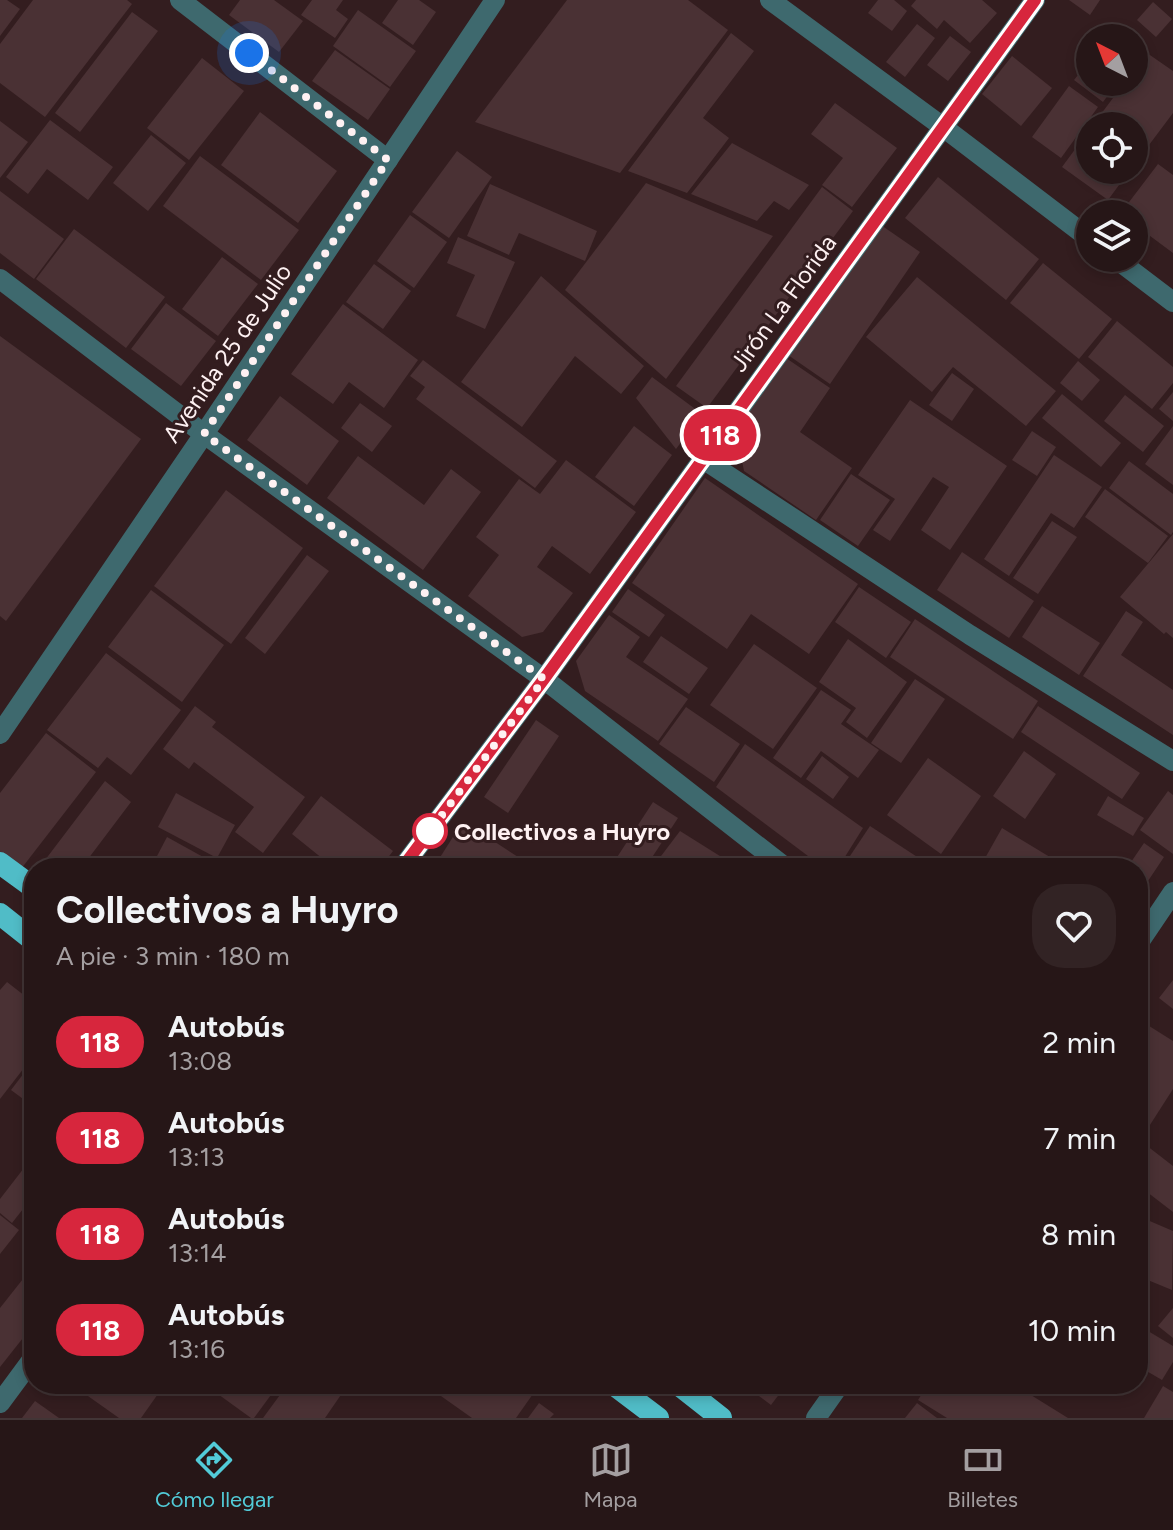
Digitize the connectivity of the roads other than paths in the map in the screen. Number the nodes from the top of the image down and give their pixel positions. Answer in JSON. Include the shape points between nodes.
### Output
{"nodes":[{"id":1,"x":180,"y":0,"type":"edge"},
{"id":2,"x":495,"y":0,"type":"edge"},
{"id":3,"x":770,"y":0,"type":"edge"},
{"id":4,"x":1035,"y":0,"type":"edge"},
{"id":5,"x":943,"y":127,"type":"junction"},
{"id":6,"x":388,"y":160,"type":"junction"},
{"id":7,"x":1076,"y":228,"type":"edge"},
{"id":8,"x":1133,"y":272,"type":"edge"},
{"id":9,"x":0,"y":279,"type":"edge"},
{"id":10,"x":1173,"y":302,"type":"edge"},
{"id":11,"x":204,"y":434,"type":"junction"},
{"id":12,"x":703,"y":459,"type":"junction"},
{"id":13,"x":544,"y":679,"type":"junction"},
{"id":14,"x":0,"y":734,"type":"edge"},
{"id":15,"x":1173,"y":761,"type":"edge"},
{"id":16,"x":410,"y":858,"type":"edge"},
{"id":17,"x":773,"y":858,"type":"edge"},
{"id":18,"x":0,"y":863,"type":"edge"},
{"id":19,"x":24,"y":881,"type":"edge"},
{"id":20,"x":1173,"y":892,"type":"edge"},
{"id":21,"x":0,"y":914,"type":"edge"},
{"id":22,"x":1148,"y":929,"type":"edge"},
{"id":23,"x":24,"y":933,"type":"edge"},
{"id":24,"x":24,"y":1371,"type":"edge"},
{"id":25,"x":626,"y":1394,"type":"edge"},
{"id":26,"x":691,"y":1394,"type":"edge"},
{"id":27,"x":833,"y":1394,"type":"edge"},
{"id":28,"x":0,"y":1403,"type":"edge"},
{"id":29,"x":658,"y":1418,"type":"edge"},
{"id":30,"x":721,"y":1418,"type":"edge"},
{"id":31,"x":816,"y":1418,"type":"edge"}],
"edges":[{"from":1,"to":6,"type":"street"},
{"from":2,"to":6,"type":"street","name":"Avenida 25 de Julio"},
{"from":3,"to":5,"type":"street"},
{"from":4,"to":5,"type":"street","name":"Jirón La Florida"},
{"from":5,"to":7,"type":"street"},
{"from":5,"to":12,"type":"street","name":"Jirón La Florida"},
{"from":6,"to":11,"type":"street","name":"Avenida 25 de Julio"},
{"from":8,"to":10,"type":"street"},
{"from":9,"to":11,"type":"street"},
{"from":11,"to":13,"type":"street"},
{"from":11,"to":14,"type":"street","name":"Avenida 25 de Julio"},
{"from":12,"to":13,"type":"street","name":"Jirón La Florida"},
{"from":12,"to":15,"type":"street"},
{"from":13,"to":16,"type":"street","name":"Jirón La Florida"},
{"from":13,"to":17,"type":"street"},
{"from":18,"to":19,"type":"highway"},
{"from":20,"to":22,"type":"street"},
{"from":21,"to":23,"type":"highway"},
{"from":24,"to":28,"type":"street"},
{"from":25,"to":29,"type":"highway"},
{"from":26,"to":30,"type":"highway"},
{"from":27,"to":31,"type":"street"}]}
